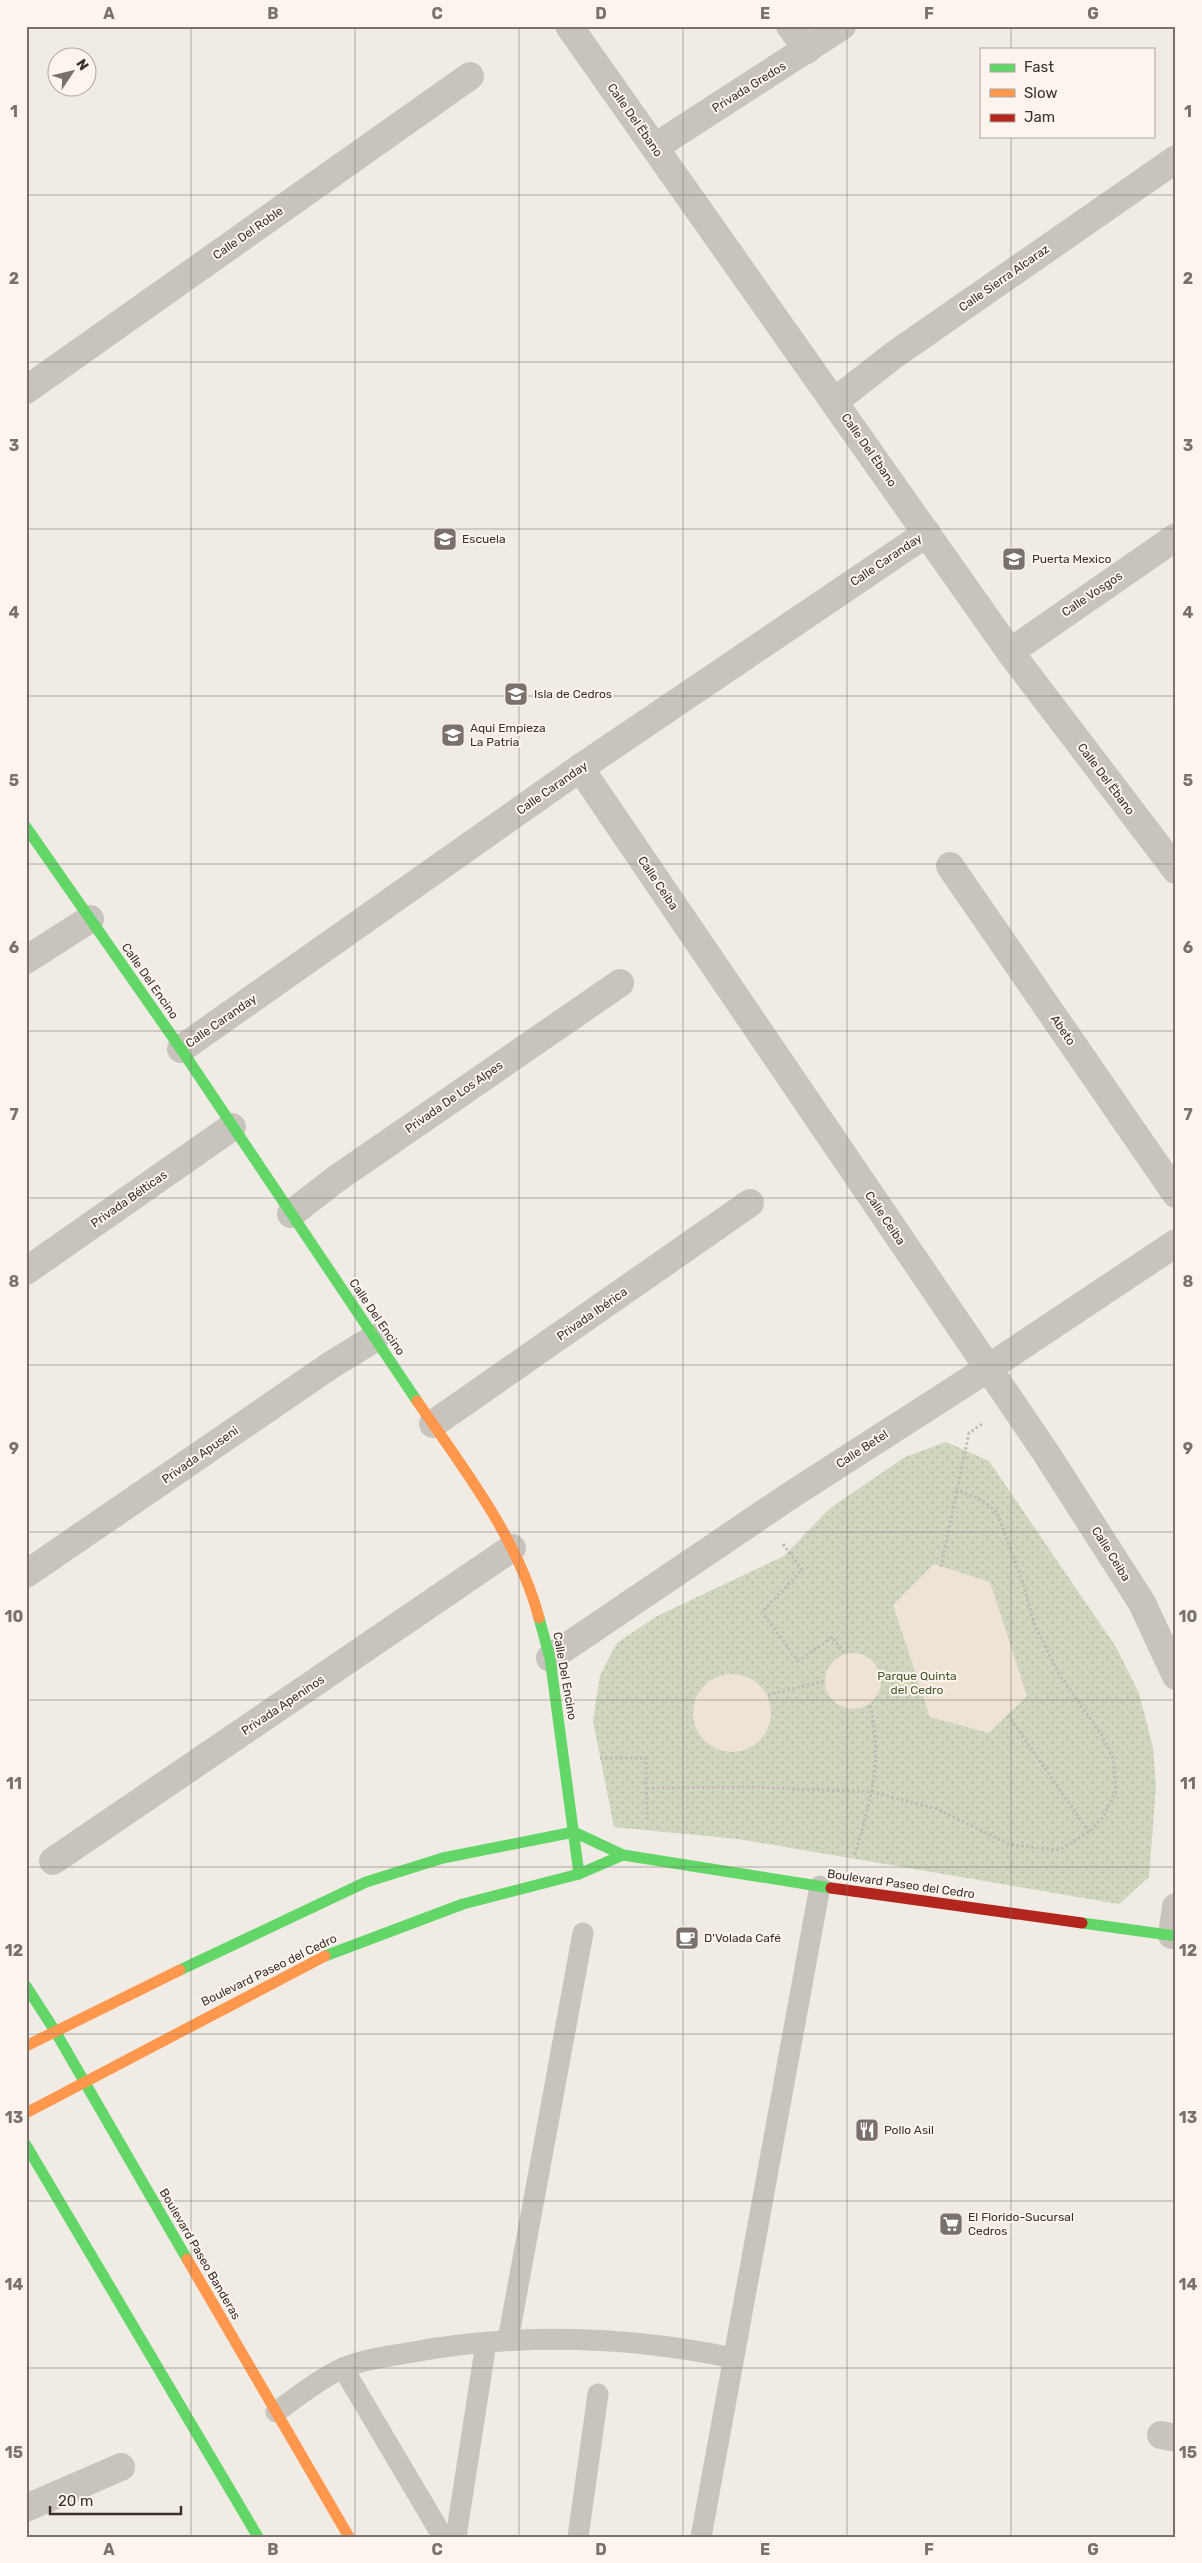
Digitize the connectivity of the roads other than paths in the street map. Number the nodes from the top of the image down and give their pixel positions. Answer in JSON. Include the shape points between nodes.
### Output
{"nodes":[{"id":1,"x":569,"y":26,"type":"edge"},
{"id":2,"x":790,"y":26,"type":"edge"},
{"id":3,"x":842,"y":26,"type":"edge"},
{"id":4,"x":807,"y":50,"type":"junction"},
{"id":5,"x":470,"y":76,"type":"dead end"},
{"id":6,"x":654,"y":147,"type":"junction"},
{"id":7,"x":1176,"y":158,"type":"edge"},
{"id":8,"x":26,"y":390,"type":"edge"},
{"id":9,"x":835,"y":401,"type":"junction"},
{"id":10,"x":927,"y":533,"type":"junction"},
{"id":11,"x":1176,"y":537,"type":"edge"},
{"id":12,"x":1010,"y":652,"type":"junction"},
{"id":13,"x":580,"y":768,"type":"junction"},
{"id":14,"x":26,"y":827,"type":"edge"},
{"id":15,"x":950,"y":866,"type":"dead end"},
{"id":16,"x":1176,"y":870,"type":"edge"},
{"id":17,"x":90,"y":919,"type":"junction"},
{"id":18,"x":26,"y":960,"type":"edge"},
{"id":19,"x":620,"y":982,"type":"dead end"},
{"id":20,"x":181,"y":1049,"type":"junction"},
{"id":21,"x":232,"y":1127,"type":"junction"},
{"id":22,"x":1176,"y":1194,"type":"edge"},
{"id":23,"x":750,"y":1203,"type":"dead end"},
{"id":24,"x":291,"y":1214,"type":"junction"},
{"id":25,"x":1176,"y":1243,"type":"edge"},
{"id":26,"x":26,"y":1270,"type":"edge"},
{"id":27,"x":375,"y":1338,"type":"junction"},
{"id":28,"x":987,"y":1369,"type":"junction"},
{"id":29,"x":433,"y":1424,"type":"junction"},
{"id":30,"x":512,"y":1548,"type":"junction"},
{"id":31,"x":26,"y":1574,"type":"edge"},
{"id":32,"x":550,"y":1658,"type":"junction"},
{"id":33,"x":1176,"y":1676,"type":"edge"},
{"id":34,"x":574,"y":1832,"type":"junction"},
{"id":35,"x":624,"y":1855,"type":"junction"},
{"id":36,"x":53,"y":1862,"type":"dead end"},
{"id":37,"x":579,"y":1874,"type":"junction"},
{"id":38,"x":820,"y":1886,"type":"junction"},
{"id":39,"x":1176,"y":1907,"type":"edge"},
{"id":40,"x":583,"y":1933,"type":"dead end"},
{"id":41,"x":1174,"y":1935,"type":"edge"},
{"id":42,"x":26,"y":1986,"type":"edge"},
{"id":43,"x":55,"y":2031,"type":"junction"},
{"id":44,"x":26,"y":2046,"type":"edge"},
{"id":45,"x":82,"y":2081,"type":"junction"},
{"id":46,"x":26,"y":2113,"type":"edge"},
{"id":47,"x":26,"y":2145,"type":"edge"},
{"id":48,"x":508,"y":2340,"type":"junction"},
{"id":49,"x":486,"y":2343,"type":"junction"},
{"id":50,"x":733,"y":2358,"type":"junction"},
{"id":51,"x":343,"y":2368,"type":"junction"},
{"id":52,"x":598,"y":2394,"type":"dead end"},
{"id":53,"x":276,"y":2412,"type":"junction"},
{"id":54,"x":121,"y":2467,"type":"dead end"},
{"id":55,"x":26,"y":2508,"type":"edge"},
{"id":56,"x":258,"y":2537,"type":"edge"},
{"id":57,"x":349,"y":2537,"type":"edge"},
{"id":58,"x":443,"y":2537,"type":"edge"},
{"id":59,"x":456,"y":2537,"type":"edge"},
{"id":60,"x":578,"y":2537,"type":"edge"},
{"id":61,"x":701,"y":2537,"type":"edge"}],
"edges":[{"from":1,"to":6,"type":"street","name":"Calle Del Ëbano"},
{"from":2,"to":4,"type":"street"},
{"from":3,"to":4,"type":"street","name":"Privada Gredos"},
{"from":4,"to":6,"type":"street","name":"Privada Gredos"},
{"from":5,"to":8,"type":"street","name":"Calle Del Roble"},
{"from":6,"to":9,"type":"street","name":"Calle Del Ëbano"},
{"from":7,"to":9,"type":"street","name":"Calle Sierra Alcaraz","via":[[894,355]]},
{"from":9,"to":10,"type":"street","name":"Calle Del Ëbano"},
{"from":10,"to":12,"type":"street","name":"Calle Del Ëbano"},
{"from":10,"to":13,"type":"street","name":"Calle Caranday"},
{"from":11,"to":12,"type":"street","name":"Calle Vosgos"},
{"from":12,"to":16,"type":"street","name":"Calle Del Ëbano"},
{"from":13,"to":20,"type":"street","name":"Calle Caranday"},
{"from":13,"to":28,"type":"street","name":"Calle Ceiba"},
{"from":14,"to":17,"type":"street","name":"Calle Del Encino"},
{"from":15,"to":22,"type":"street","name":"Abeto"},
{"from":17,"to":18,"type":"street"},
{"from":17,"to":20,"type":"street","name":"Calle Del Encino"},
{"from":19,"to":24,"type":"street","name":"Privada De Los Alpes","via":[[336,1179]]},
{"from":20,"to":21,"type":"street","name":"Calle Del Encino"},
{"from":21,"to":24,"type":"street","name":"Calle Del Encino"},
{"from":21,"to":26,"type":"street","name":"Privada Bélticas"},
{"from":23,"to":29,"type":"street","name":"Privada Ibérica"},
{"from":24,"to":27,"type":"street","name":"Calle Del Encino"},
{"from":25,"to":28,"type":"street","name":"Calle Betel"},
{"from":27,"to":29,"type":"street","name":"Calle Del Encino"},
{"from":27,"to":31,"type":"street","name":"Privada Apuseni"},
{"from":28,"to":32,"type":"street","name":"Calle Betel","via":[[791,1495]]},
{"from":28,"to":33,"type":"street","name":"Calle Ceiba","via":[[1072,1492],[1142,1603]]},
{"from":29,"to":30,"type":"street","name":"Calle Del Encino"},
{"from":30,"to":32,"type":"street","name":"Calle Del Encino","via":[[534,1597]]},
{"from":30,"to":36,"type":"street","name":"Privada Apeninos"},
{"from":32,"to":34,"type":"street","name":"Calle Del Encino"},
{"from":34,"to":35,"type":"street","name":"Boulevard Paseo del Cedro"},
{"from":34,"to":37,"type":"street","name":"Calle Del Encino"},
{"from":34,"to":43,"type":"street","via":[[443,1858],[366,1882]]},
{"from":35,"to":37,"type":"street","name":"Boulevard Paseo del Cedro"},
{"from":35,"to":38,"type":"street","name":"Boulevard Paseo del Cedro"},
{"from":37,"to":45,"type":"street","name":"Boulevard Paseo del Cedro","via":[[463,1904],[324,1956]]},
{"from":38,"to":41,"type":"street","name":"Boulevard Paseo del Cedro"},
{"from":38,"to":50,"type":"lane"},
{"from":39,"to":41,"type":"street"},
{"from":40,"to":48,"type":"lane"},
{"from":42,"to":43,"type":"street","name":"Boulevard Paseo Banderas"},
{"from":43,"to":44,"type":"street"},
{"from":43,"to":45,"type":"street","name":"Boulevard Paseo Banderas"},
{"from":45,"to":46,"type":"street","name":"Boulevard Paseo del Cedro"},
{"from":45,"to":53,"type":"street","name":"Boulevard Paseo Banderas"},
{"from":47,"to":56,"type":"street"},
{"from":48,"to":49,"type":"lane"},
{"from":48,"to":50,"type":"lane","via":[[614,2341],[685,2348]]},
{"from":49,"to":51,"type":"lane","via":[[432,2349]]},
{"from":49,"to":59,"type":"lane"},
{"from":50,"to":61,"type":"lane"},
{"from":51,"to":53,"type":"lane"},
{"from":51,"to":58,"type":"lane"},
{"from":52,"to":60,"type":"lane"},
{"from":53,"to":57,"type":"street","name":"Boulevard Paseo Banderas"},
{"from":54,"to":55,"type":"street"}]}
